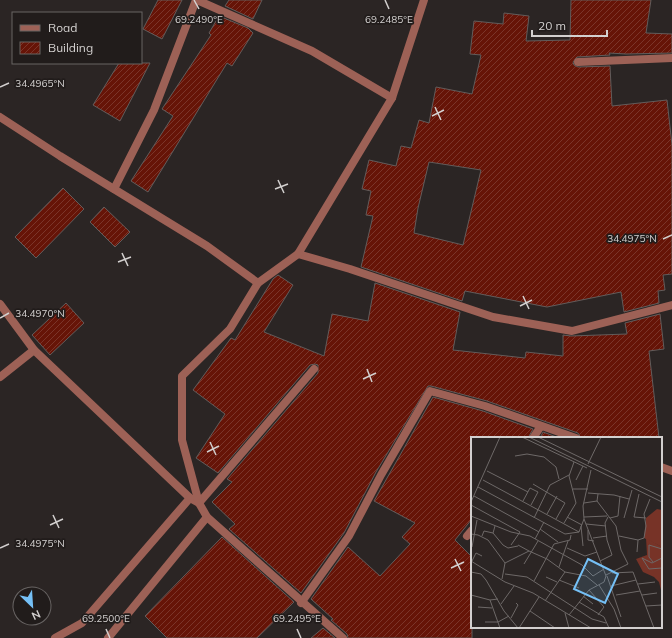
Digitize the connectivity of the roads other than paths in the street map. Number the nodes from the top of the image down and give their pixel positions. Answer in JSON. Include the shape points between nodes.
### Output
{"nodes":[{"id":1,"x":196,"y":0,"type":"edge"},
{"id":2,"x":424,"y":0,"type":"edge"},
{"id":3,"x":672,"y":58,"type":"edge"},
{"id":4,"x":578,"y":62,"type":"dead end"},
{"id":5,"x":392,"y":98,"type":"junction"},
{"id":6,"x":0,"y":117,"type":"edge"},
{"id":7,"x":114,"y":189,"type":"junction"},
{"id":8,"x":298,"y":254,"type":"junction"},
{"id":9,"x":258,"y":283,"type":"junction"},
{"id":10,"x":0,"y":304,"type":"edge"},
{"id":11,"x":672,"y":305,"type":"edge"},
{"id":12,"x":34,"y":350,"type":"junction"},
{"id":13,"x":314,"y":369,"type":"dead end"},
{"id":14,"x":0,"y":377,"type":"edge"},
{"id":15,"x":541,"y":426,"type":"junction"},
{"id":16,"x":534,"y":437,"type":"edge"},
{"id":17,"x":573,"y":437,"type":"edge"},
{"id":18,"x":662,"y":467,"type":"edge"},
{"id":19,"x":672,"y":471,"type":"edge"},
{"id":20,"x":190,"y":498,"type":"junction"},
{"id":21,"x":199,"y":503,"type":"junction"},
{"id":22,"x":207,"y":518,"type":"junction"},
{"id":23,"x":302,"y":603,"type":"junction"},
{"id":24,"x":54,"y":638,"type":"edge"},
{"id":25,"x":108,"y":638,"type":"edge"},
{"id":26,"x":343,"y":638,"type":"edge"}],
"edges":[{"from":1,"to":5,"type":"street","via":[[312,51]]},
{"from":1,"to":7,"type":"street","via":[[154,110]]},
{"from":2,"to":5,"type":"street"},
{"from":3,"to":4,"type":"street"},
{"from":5,"to":8,"type":"street"},
{"from":6,"to":7,"type":"street"},
{"from":7,"to":9,"type":"street","via":[[207,246]]},
{"from":8,"to":9,"type":"street"},
{"from":8,"to":11,"type":"street","via":[[493,317],[572,332]]},
{"from":9,"to":21,"type":"street","via":[[230,329],[182,376],[182,440]]},
{"from":10,"to":12,"type":"street"},
{"from":12,"to":14,"type":"street"},
{"from":12,"to":20,"type":"street"},
{"from":13,"to":21,"type":"street"},
{"from":15,"to":16,"type":"street"},
{"from":15,"to":17,"type":"street"},
{"from":15,"to":23,"type":"street","via":[[430,391],[349,536]]},
{"from":18,"to":19,"type":"street"},
{"from":20,"to":21,"type":"street"},
{"from":20,"to":24,"type":"street","via":[[82,623]]},
{"from":21,"to":22,"type":"street"},
{"from":22,"to":23,"type":"street"},
{"from":22,"to":25,"type":"street"},
{"from":23,"to":26,"type":"street"}]}
